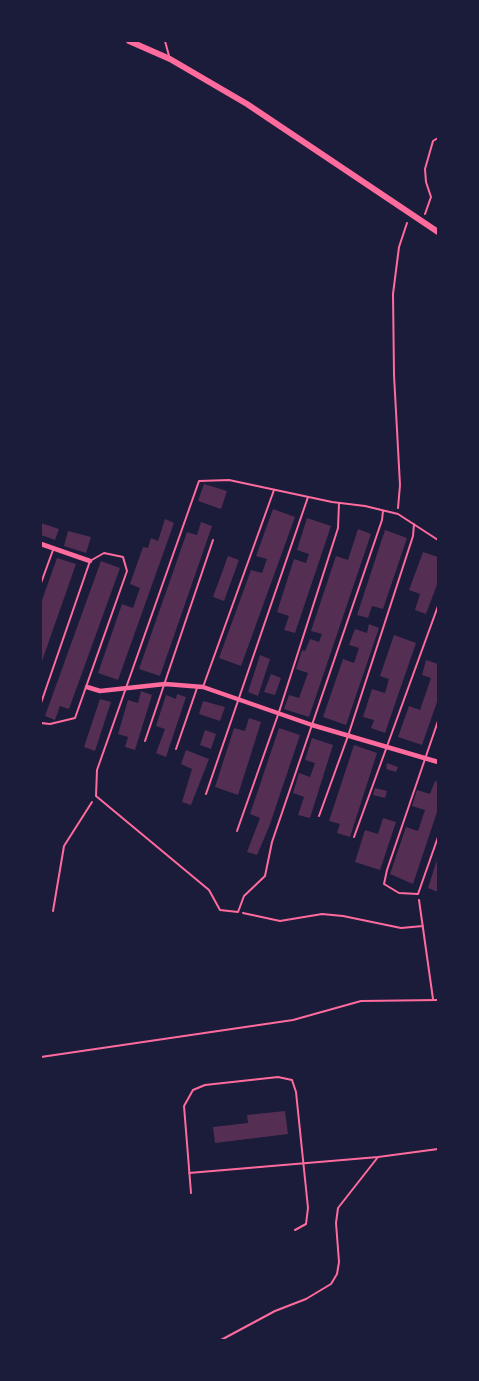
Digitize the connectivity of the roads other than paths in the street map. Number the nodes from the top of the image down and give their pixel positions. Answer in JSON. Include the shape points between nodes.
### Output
{"nodes":[{"id":1,"x":129,"y":41,"type":"edge"},
{"id":2,"x":165,"y":41,"type":"edge"},
{"id":3,"x":170,"y":59,"type":"junction"},
{"id":4,"x":438,"y":232,"type":"edge"},
{"id":5,"x":274,"y":490,"type":"junction"},
{"id":6,"x":308,"y":497,"type":"junction"},
{"id":7,"x":339,"y":503,"type":"junction"},
{"id":8,"x":383,"y":511,"type":"junction"},
{"id":9,"x":414,"y":524,"type":"junction"},
{"id":10,"x":213,"y":540,"type":"dead end"},
{"id":11,"x":438,"y":540,"type":"edge"},
{"id":12,"x":41,"y":544,"type":"edge"},
{"id":13,"x":54,"y":549,"type":"junction"},
{"id":14,"x":90,"y":561,"type":"junction"},
{"id":15,"x":41,"y":583,"type":"edge"},
{"id":16,"x":438,"y":606,"type":"edge"},
{"id":17,"x":165,"y":684,"type":"junction"},
{"id":18,"x":200,"y":686,"type":"junction"},
{"id":19,"x":87,"y":687,"type":"junction"},
{"id":20,"x":127,"y":688,"type":"junction"},
{"id":21,"x":238,"y":698,"type":"junction"},
{"id":22,"x":41,"y":703,"type":"edge"},
{"id":23,"x":279,"y":712,"type":"junction"},
{"id":24,"x":438,"y":721,"type":"edge"},
{"id":25,"x":41,"y":723,"type":"edge"},
{"id":26,"x":312,"y":725,"type":"junction"},
{"id":27,"x":348,"y":736,"type":"junction"},
{"id":28,"x":146,"y":741,"type":"dead end"},
{"id":29,"x":385,"y":748,"type":"junction"},
{"id":30,"x":176,"y":749,"type":"dead end"},
{"id":31,"x":424,"y":759,"type":"junction"},
{"id":32,"x":438,"y":762,"type":"edge"},
{"id":33,"x":206,"y":794,"type":"dead end"},
{"id":34,"x":319,"y":816,"type":"dead end"},
{"id":35,"x":237,"y":832,"type":"dead end"},
{"id":36,"x":354,"y":837,"type":"dead end"},
{"id":37,"x":438,"y":837,"type":"edge"},
{"id":38,"x":438,"y":1149,"type":"edge"},
{"id":39,"x":378,"y":1158,"type":"junction"},
{"id":40,"x":304,"y":1162,"type":"junction"},
{"id":41,"x":189,"y":1173,"type":"junction"},
{"id":42,"x":191,"y":1193,"type":"dead end"},
{"id":43,"x":295,"y":1230,"type":"dead end"},
{"id":44,"x":221,"y":1340,"type":"edge"}],
"edges":[{"from":1,"to":3,"type":"main road"},
{"from":2,"to":3,"type":"lane"},
{"from":3,"to":4,"type":"main road","via":[[247,104]]},
{"from":5,"to":6,"type":"lane"},
{"from":5,"to":18,"type":"lane"},
{"from":5,"to":20,"type":"lane","via":[[229,480],[199,481]]},
{"from":6,"to":7,"type":"lane"},
{"from":6,"to":21,"type":"lane"},
{"from":7,"to":8,"type":"lane"},
{"from":7,"to":23,"type":"lane","via":[[338,528]]},
{"from":8,"to":9,"type":"lane","via":[[398,514]]},
{"from":8,"to":26,"type":"lane"},
{"from":9,"to":11,"type":"lane"},
{"from":9,"to":27,"type":"lane","via":[[413,536]]},
{"from":10,"to":17,"type":"lane"},
{"from":12,"to":13,"type":"street"},
{"from":13,"to":14,"type":"street"},
{"from":13,"to":15,"type":"lane"},
{"from":14,"to":19,"type":"lane","via":[[104,553],[123,557],[126,571]]},
{"from":14,"to":22,"type":"lane"},
{"from":16,"to":29,"type":"lane"},
{"from":17,"to":18,"type":"street"},
{"from":17,"to":20,"type":"street"},
{"from":17,"to":28,"type":"lane"},
{"from":18,"to":21,"type":"street"},
{"from":18,"to":30,"type":"lane"},
{"from":19,"to":20,"type":"street","via":[[100,691]]},
{"from":19,"to":25,"type":"lane","via":[[75,718]]},
{"from":20,"to":26,"type":"lane","via":[[97,770],[96,796],[209,890],[220,910],[238,912],[244,896],[265,876],[272,842]]},
{"from":21,"to":23,"type":"street"},
{"from":21,"to":33,"type":"lane"},
{"from":23,"to":26,"type":"street"},
{"from":23,"to":35,"type":"lane"},
{"from":24,"to":31,"type":"lane"},
{"from":26,"to":27,"type":"street"},
{"from":27,"to":29,"type":"street"},
{"from":27,"to":34,"type":"lane"},
{"from":29,"to":31,"type":"street"},
{"from":29,"to":36,"type":"lane"},
{"from":31,"to":32,"type":"street"},
{"from":31,"to":37,"type":"lane","via":[[384,884],[399,892],[418,894]]},
{"from":38,"to":39,"type":"lane"},
{"from":39,"to":40,"type":"lane"},
{"from":39,"to":44,"type":"lane","via":[[338,1208],[339,1262],[331,1284]]},
{"from":40,"to":41,"type":"lane"},
{"from":40,"to":41,"type":"lane","via":[[296,1092],[292,1080],[278,1077],[205,1084],[193,1090],[184,1106]]},
{"from":40,"to":43,"type":"lane","via":[[308,1208],[306,1224]]},
{"from":41,"to":42,"type":"lane"}]}
